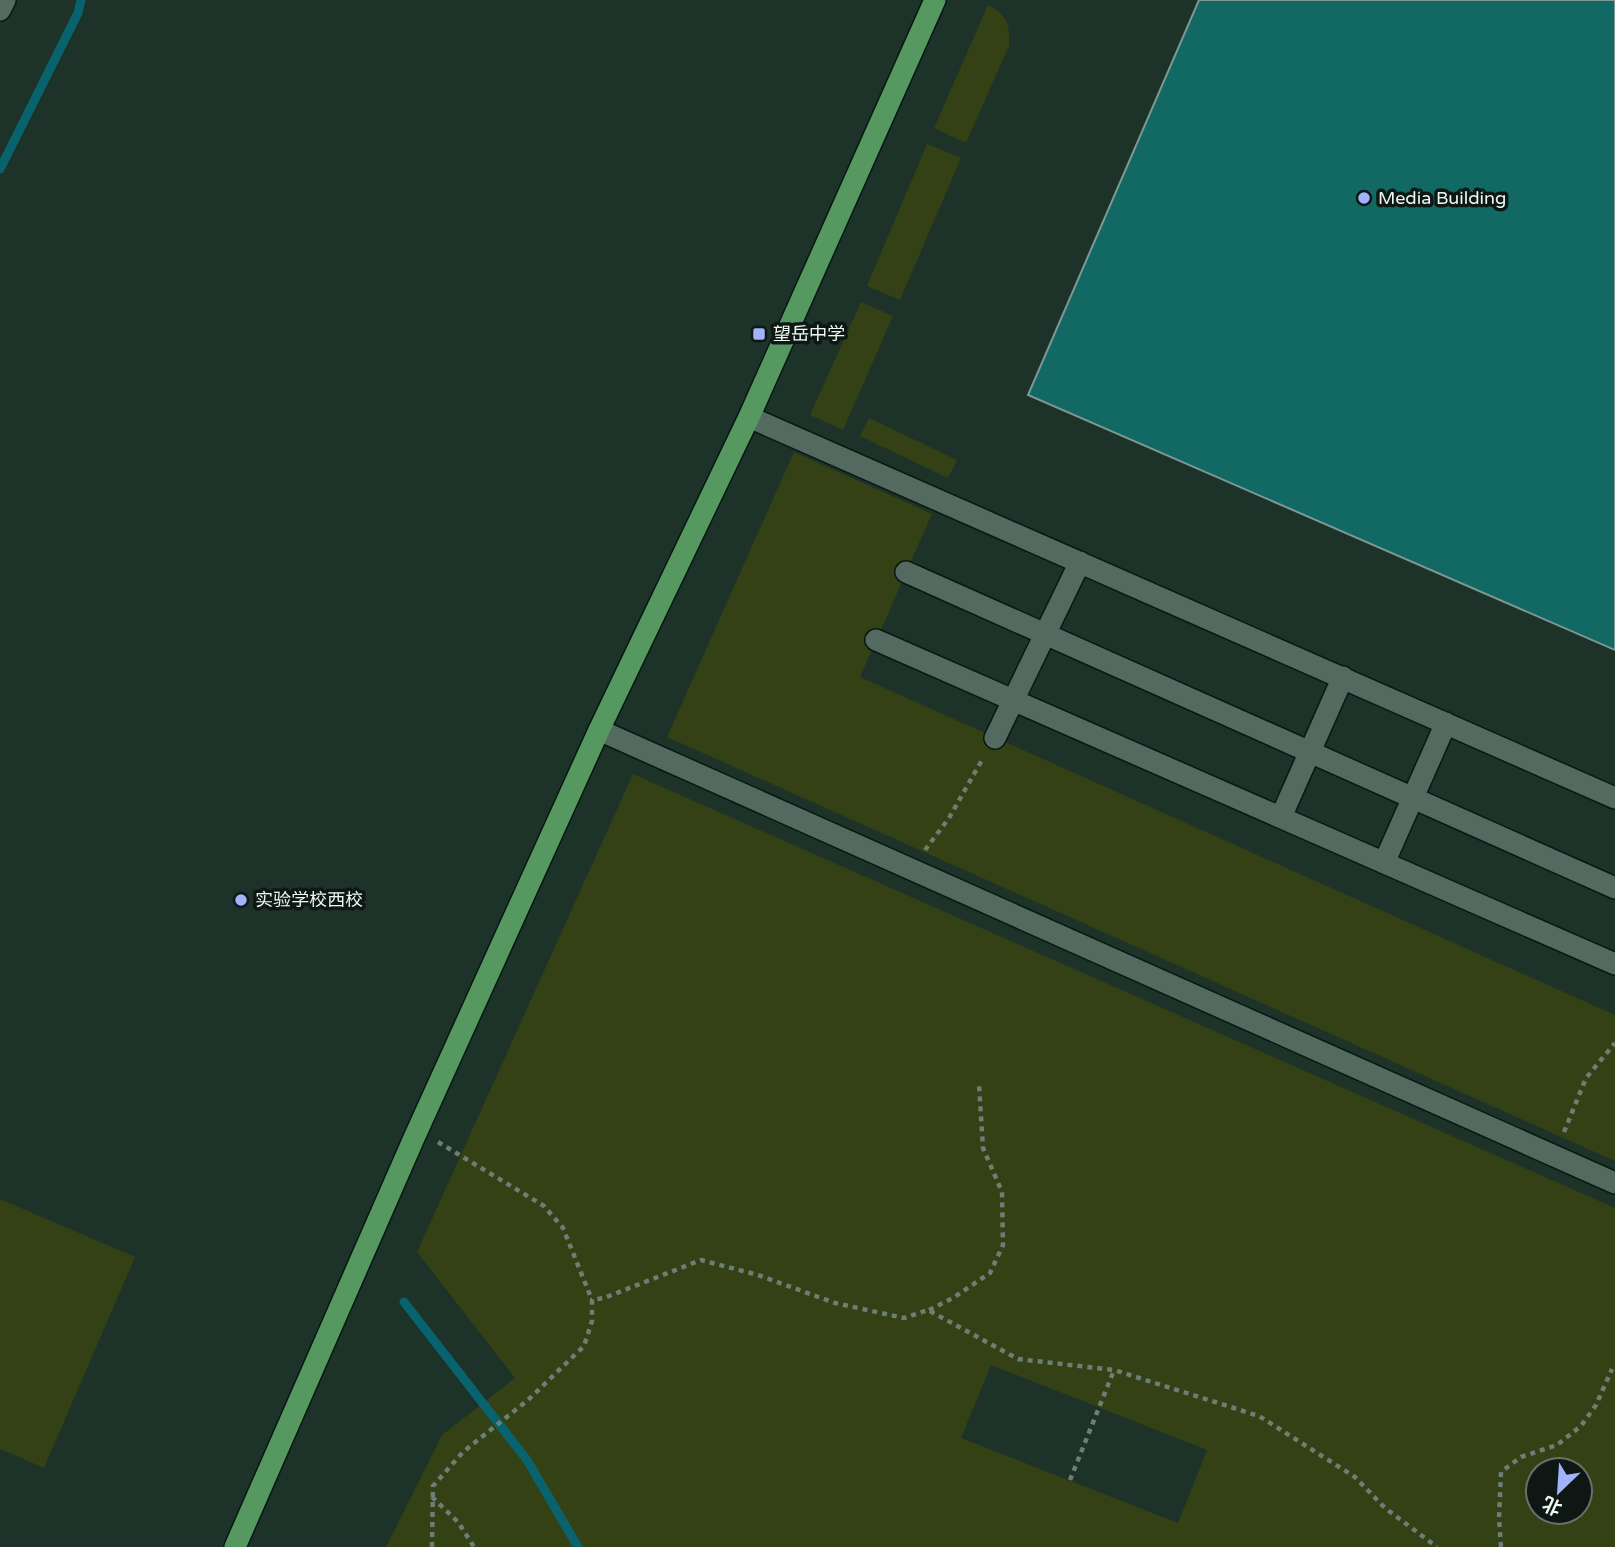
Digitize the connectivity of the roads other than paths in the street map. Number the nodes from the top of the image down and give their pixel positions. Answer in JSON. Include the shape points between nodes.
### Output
{"nodes":[{"id":1,"x":5,"y":0,"type":"edge"},
{"id":2,"x":935,"y":0,"type":"edge"},
{"id":3,"x":0,"y":10,"type":"edge"},
{"id":4,"x":749,"y":417,"type":"junction"},
{"id":5,"x":1080,"y":562,"type":"junction"},
{"id":6,"x":906,"y":572,"type":"dead end"},
{"id":7,"x":1046,"y":634,"type":"junction"},
{"id":8,"x":876,"y":640,"type":"dead end"},
{"id":9,"x":1343,"y":677,"type":"junction"},
{"id":10,"x":1014,"y":701,"type":"junction"},
{"id":11,"x":1446,"y":723,"type":"junction"},
{"id":12,"x":599,"y":730,"type":"junction"},
{"id":13,"x":995,"y":738,"type":"road end"},
{"id":14,"x":1310,"y":752,"type":"junction"},
{"id":15,"x":1413,"y":798,"type":"junction"},
{"id":16,"x":1615,"y":798,"type":"edge"},
{"id":17,"x":1281,"y":817,"type":"junction"},
{"id":18,"x":1384,"y":863,"type":"junction"},
{"id":19,"x":1615,"y":888,"type":"edge"},
{"id":20,"x":1615,"y":964,"type":"edge"},
{"id":21,"x":1615,"y":1184,"type":"edge"},
{"id":22,"x":235,"y":1547,"type":"edge"}],
"edges":[{"from":1,"to":3,"type":"street"},
{"from":2,"to":4,"type":"main road"},
{"from":4,"to":5,"type":"street"},
{"from":4,"to":12,"type":"main road"},
{"from":5,"to":7,"type":"street"},
{"from":5,"to":9,"type":"street"},
{"from":6,"to":7,"type":"street"},
{"from":7,"to":10,"type":"street"},
{"from":7,"to":14,"type":"street"},
{"from":8,"to":10,"type":"street"},
{"from":9,"to":11,"type":"street"},
{"from":9,"to":14,"type":"street"},
{"from":10,"to":13,"type":"street"},
{"from":10,"to":17,"type":"street"},
{"from":11,"to":15,"type":"street"},
{"from":11,"to":16,"type":"street"},
{"from":12,"to":21,"type":"street"},
{"from":12,"to":22,"type":"main road"},
{"from":14,"to":15,"type":"street"},
{"from":14,"to":17,"type":"street"},
{"from":15,"to":18,"type":"street"},
{"from":15,"to":19,"type":"street"},
{"from":17,"to":18,"type":"street"},
{"from":18,"to":20,"type":"street"}]}
